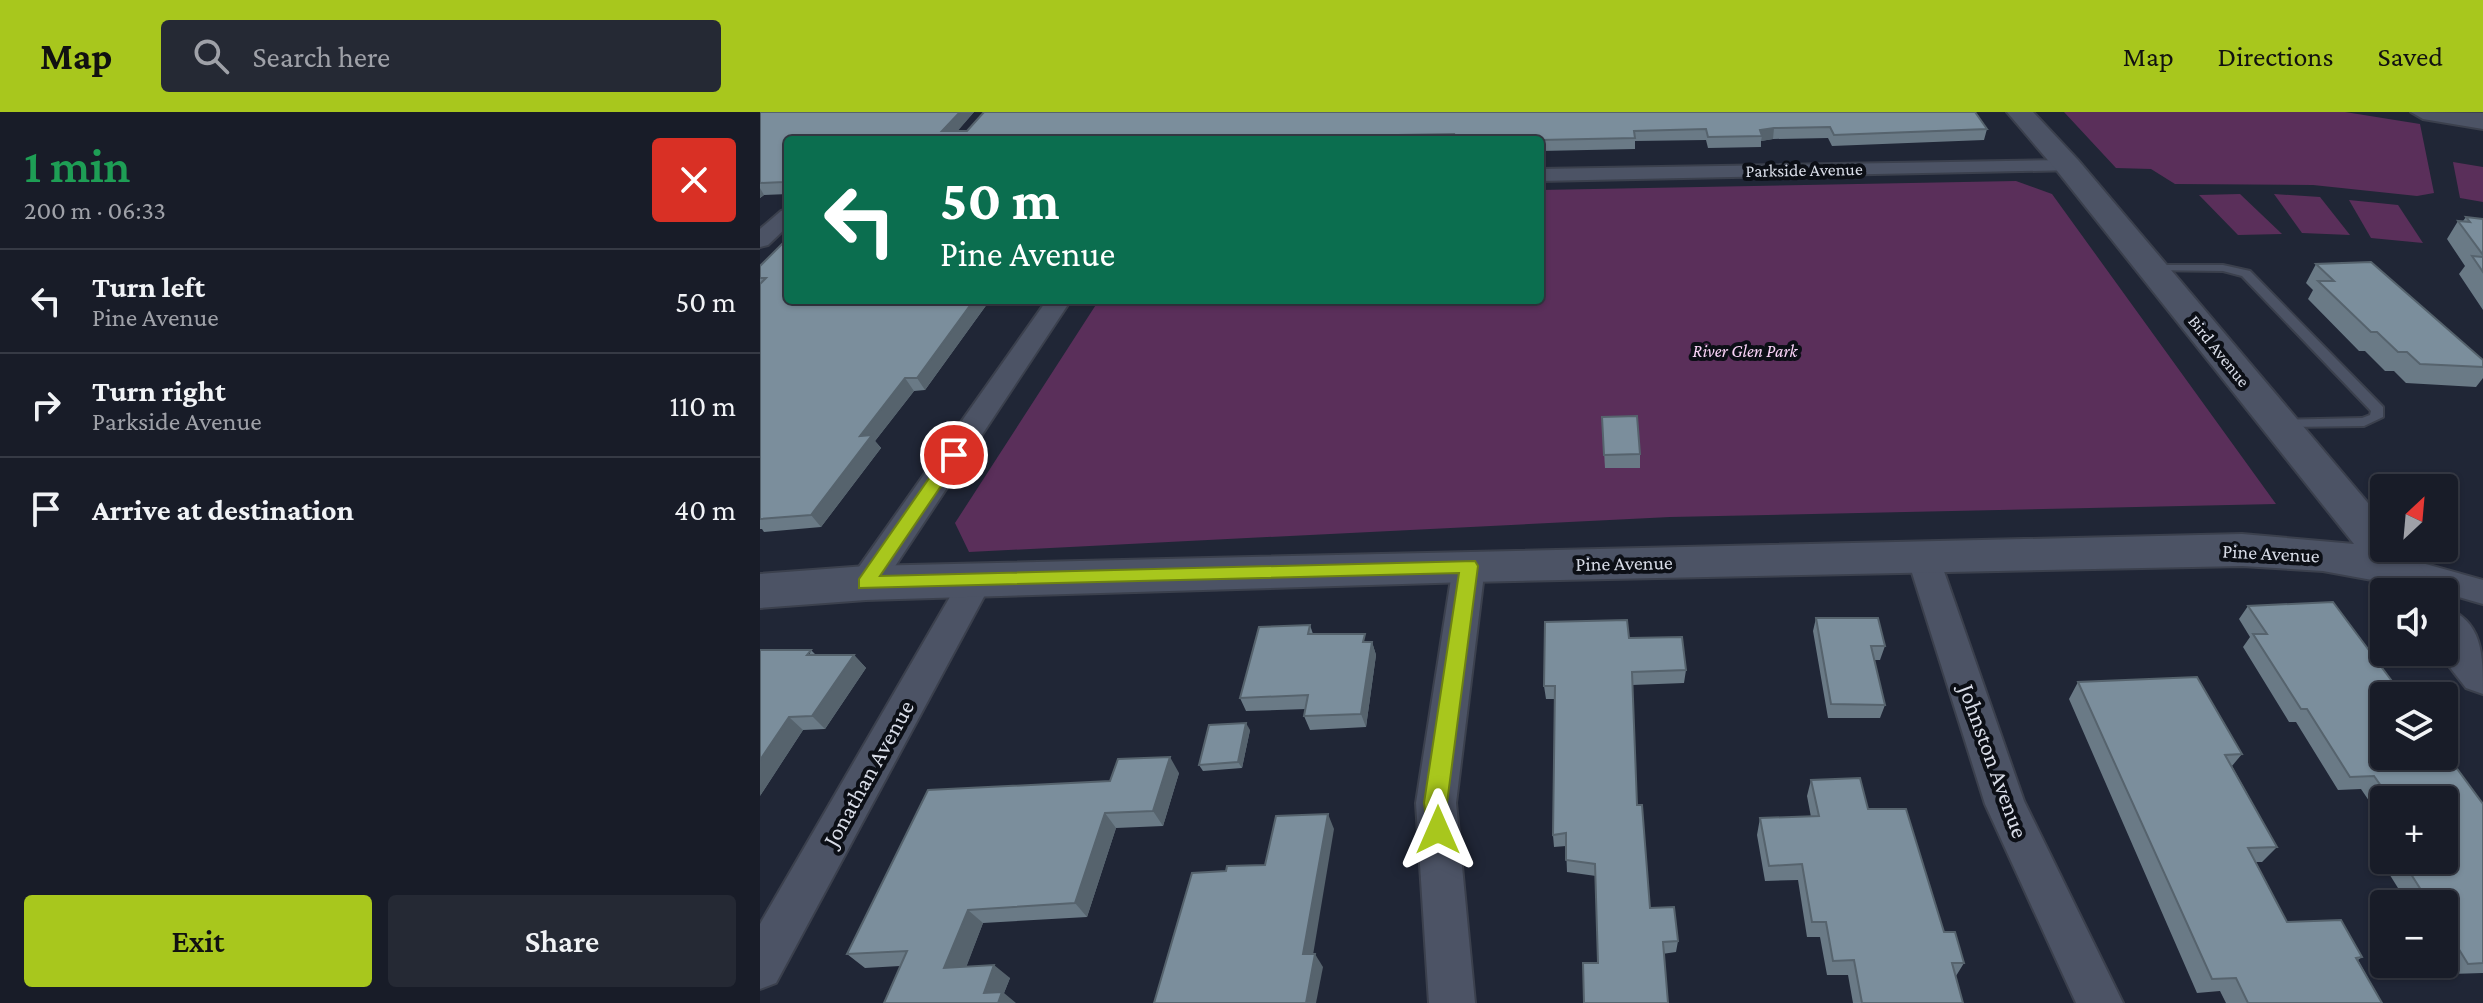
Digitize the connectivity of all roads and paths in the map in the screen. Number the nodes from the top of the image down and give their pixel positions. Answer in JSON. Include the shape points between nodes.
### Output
{"nodes":[{"id":1,"x":2019,"y":112,"type":"edge"},
{"id":2,"x":2423,"y":112,"type":"edge"},
{"id":3,"x":2483,"y":121,"type":"edge"},
{"id":4,"x":2068,"y":166,"type":"junction"},
{"id":5,"x":1544,"y":175,"type":"edge"},
{"id":6,"x":760,"y":214,"type":"edge"},
{"id":7,"x":784,"y":214,"type":"edge"},
{"id":8,"x":784,"y":218,"type":"edge"},
{"id":9,"x":760,"y":240,"type":"edge"},
{"id":10,"x":2151,"y":268,"type":"junction"},
{"id":11,"x":1056,"y":304,"type":"edge"},
{"id":12,"x":2278,"y":424,"type":"junction"},
{"id":13,"x":1923,"y":557,"type":"junction"},
{"id":14,"x":1469,"y":566,"type":"junction"},
{"id":15,"x":2400,"y":578,"type":"edge"},
{"id":16,"x":2405,"y":578,"type":"edge"},
{"id":17,"x":977,"y":580,"type":"junction"},
{"id":18,"x":866,"y":583,"type":"junction"},
{"id":19,"x":2458,"y":588,"type":"edge"},
{"id":20,"x":760,"y":591,"type":"edge"},
{"id":21,"x":2483,"y":592,"type":"edge"},
{"id":22,"x":2458,"y":643,"type":"edge"},
{"id":23,"x":2483,"y":674,"type":"edge"},
{"id":24,"x":760,"y":967,"type":"edge"},
{"id":25,"x":1452,"y":1003,"type":"edge"},
{"id":26,"x":2100,"y":1003,"type":"edge"}],
"edges":[{"from":1,"to":4,"type":"street","name":"Bird Avenue"},
{"from":2,"to":3,"type":"street"},
{"from":4,"to":5,"type":"street","name":"Parkside Avenue"},
{"from":4,"to":10,"type":"street","name":"Bird Avenue"},
{"from":6,"to":7,"type":"street"},
{"from":8,"to":9,"type":"street"},
{"from":10,"to":12,"type":"street","name":"Bird Avenue"},
{"from":10,"to":12,"type":"lane","via":[[2246,273],[2378,410],[2376,417],[2364,422]]},
{"from":11,"to":18,"type":"street"},
{"from":12,"to":16,"type":"street","name":"Bird Avenue"},
{"from":13,"to":14,"type":"street","name":"Pine Avenue"},
{"from":13,"to":15,"type":"street","name":"Pine Avenue","via":[[2242,550],[2323,555]]},
{"from":13,"to":26,"type":"street","name":"Johnston Avenue","via":[[2005,804]]},
{"from":14,"to":17,"type":"street","name":"Pine Avenue"},
{"from":14,"to":25,"type":"street","via":[[1436,803]]},
{"from":17,"to":18,"type":"street","name":"Pine Avenue"},
{"from":17,"to":24,"type":"street","name":"Jonathan Avenue"},
{"from":18,"to":20,"type":"street","name":"Pine Avenue"},
{"from":19,"to":21,"type":"street","name":"Pine Avenue"},
{"from":22,"to":23,"type":"street"}]}
